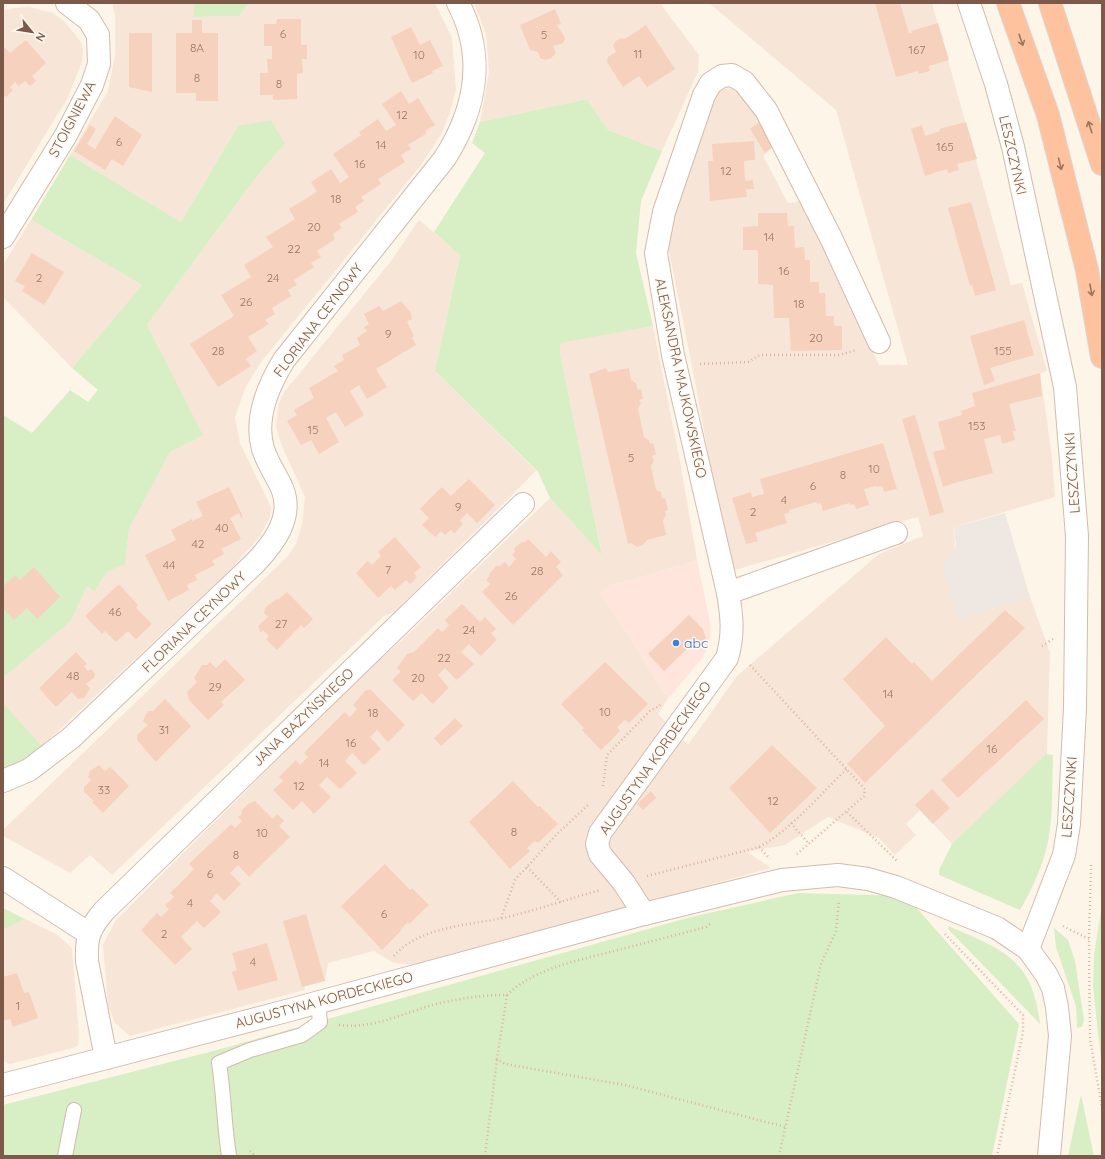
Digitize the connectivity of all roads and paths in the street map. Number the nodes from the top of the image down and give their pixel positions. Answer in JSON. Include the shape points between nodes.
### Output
{"nodes":[{"id":1,"x":67,"y":3,"type":"edge"},
{"id":2,"x":458,"y":3,"type":"edge"},
{"id":3,"x":969,"y":3,"type":"edge"},
{"id":4,"x":1008,"y":3,"type":"edge"},
{"id":5,"x":1050,"y":3,"type":"edge"},
{"id":6,"x":1102,"y":164,"type":"edge"},
{"id":7,"x":3,"y":236,"type":"edge"},
{"id":8,"x":879,"y":342,"type":"joint"},
{"id":9,"x":1102,"y":357,"type":"edge"},
{"id":10,"x":676,"y":365,"type":"junction"},
{"id":11,"x":523,"y":504,"type":"dead end"},
{"id":12,"x":896,"y":533,"type":"dead end"},
{"id":13,"x":728,"y":593,"type":"junction"},
{"id":14,"x":750,"y":665,"type":"dead end"},
{"id":15,"x":698,"y":697,"type":"junction"},
{"id":16,"x":846,"y":769,"type":"junction"},
{"id":17,"x":3,"y":781,"type":"edge"},
{"id":18,"x":602,"y":793,"type":"dead end"},
{"id":19,"x":590,"y":803,"type":"dead end"},
{"id":20,"x":847,"y":812,"type":"junction"},
{"id":21,"x":791,"y":823,"type":"junction"},
{"id":22,"x":809,"y":844,"type":"junction"},
{"id":23,"x":759,"y":847,"type":"junction"},
{"id":24,"x":792,"y":856,"type":"dead end"},
{"id":25,"x":771,"y":860,"type":"dead end"},
{"id":26,"x":899,"y":864,"type":"dead end"},
{"id":27,"x":1091,"y":865,"type":"dead end"},
{"id":28,"x":526,"y":867,"type":"junction"},
{"id":29,"x":838,"y":875,"type":"junction"},
{"id":30,"x":3,"y":878,"type":"edge"},
{"id":31,"x":624,"y":883,"type":"junction"},
{"id":32,"x":561,"y":902,"type":"junction"},
{"id":33,"x":644,"y":914,"type":"junction"},
{"id":34,"x":501,"y":918,"type":"junction"},
{"id":35,"x":713,"y":922,"type":"dead end"},
{"id":36,"x":941,"y":930,"type":"dead end"},
{"id":37,"x":88,"y":933,"type":"junction"},
{"id":38,"x":1028,"y":949,"type":"junction"},
{"id":39,"x":391,"y":960,"type":"dead end"},
{"id":40,"x":507,"y":995,"type":"junction"},
{"id":41,"x":319,"y":1012,"type":"junction"},
{"id":42,"x":106,"y":1058,"type":"junction"},
{"id":43,"x":497,"y":1059,"type":"junction"},
{"id":44,"x":3,"y":1085,"type":"edge"},
{"id":45,"x":1102,"y":1108,"type":"edge"},
{"id":46,"x":74,"y":1110,"type":"dead end"},
{"id":47,"x":785,"y":1127,"type":"junction"},
{"id":48,"x":65,"y":1156,"type":"edge"},
{"id":49,"x":229,"y":1156,"type":"edge"},
{"id":50,"x":485,"y":1156,"type":"edge"},
{"id":51,"x":779,"y":1156,"type":"edge"},
{"id":52,"x":997,"y":1156,"type":"edge"},
{"id":53,"x":1049,"y":1156,"type":"edge"}],
"edges":[{"from":1,"to":7,"type":"street","name":"STOIGNIEWA","via":[[89,20],[98,35],[99,64],[92,85],[66,135]]},
{"from":2,"to":17,"type":"street","name":"FLORIANA CEYNOWY","via":[[473,41],[475,64],[467,115],[458,138],[445,158],[284,360],[266,395],[261,414],[263,449],[283,489],[286,513],[281,529],[271,546],[255,563],[71,738],[28,770]]},
{"from":3,"to":38,"type":"street","name":"LESZCZYNKI","via":[[996,84],[1013,147],[1065,387],[1077,536],[1075,700],[1069,824],[1064,855]]},
{"from":4,"to":9,"type":"highway","one_way":true,"via":[[1048,115],[1087,270]]},
{"from":6,"to":5,"type":"highway","one_way":true},
{"from":8,"to":10,"type":"path","via":[[839,355],[760,355],[748,362]]},
{"from":8,"to":10,"type":"street","name":"ALEKSANDRA MAJKOWSKIEGO","via":[[832,240],[766,110],[744,82],[732,75],[722,76],[711,83],[704,95],[664,212],[658,239],[656,253]]},
{"from":10,"to":13,"type":"street","name":"ALEKSANDRA MAJKOWSKIEGO"},
{"from":11,"to":37,"type":"street","name":"JANA BAŻYŃSKIEGO","via":[[104,911]]},
{"from":12,"to":13,"type":"street"},
{"from":13,"to":15,"type":"street","name":"AUGUSTYNA KORDECKIEGO","via":[[732,615],[732,640],[726,658]]},
{"from":14,"to":16,"type":"path"},
{"from":15,"to":18,"type":"path","via":[[687,690],[650,712],[607,755]]},
{"from":15,"to":31,"type":"street","name":"AUGUSTYNA KORDECKIEGO","via":[[600,833],[597,844],[600,854]]},
{"from":16,"to":20,"type":"path","via":[[865,789],[864,796]]},
{"from":16,"to":21,"type":"path"},
{"from":19,"to":28,"type":"path"},
{"from":20,"to":22,"type":"path"},
{"from":20,"to":26,"type":"path"},
{"from":21,"to":22,"type":"path"},
{"from":21,"to":23,"type":"path"},
{"from":22,"to":24,"type":"path"},
{"from":23,"to":25,"type":"path"},
{"from":23,"to":31,"type":"path"},
{"from":27,"to":45,"type":"path","via":[[1090,1039]]},
{"from":28,"to":32,"type":"path"},
{"from":28,"to":34,"type":"path","via":[[515,880]]},
{"from":29,"to":33,"type":"street","name":"AUGUSTYNA KORDECKIEGO","via":[[782,880]]},
{"from":29,"to":38,"type":"street","name":"AUGUSTYNA KORDECKIEGO","via":[[868,879],[896,887],[997,928]]},
{"from":29,"to":47,"type":"path","via":[[839,911],[836,931],[821,964]]},
{"from":30,"to":37,"type":"street"},
{"from":31,"to":32,"type":"path"},
{"from":31,"to":33,"type":"street","name":"AUGUSTYNA KORDECKIEGO"},
{"from":32,"to":34,"type":"path"},
{"from":33,"to":41,"type":"street","name":"AUGUSTYNA KORDECKIEGO"},
{"from":34,"to":39,"type":"path","via":[[456,926],[418,938],[395,954]]},
{"from":35,"to":40,"type":"path","via":[[706,927],[536,974]]},
{"from":36,"to":52,"type":"path","via":[[1023,1015],[1023,1032]]},
{"from":37,"to":42,"type":"street","via":[[87,961]]},
{"from":38,"to":53,"type":"street","name":"AUGUSTYNA KORDECKIEGO","via":[[1053,988],[1060,1036]]},
{"from":40,"to":41,"type":"path","via":[[482,995],[440,1003],[366,1024],[342,1026]]},
{"from":40,"to":43,"type":"path"},
{"from":41,"to":42,"type":"street","name":"AUGUSTYNA KORDECKIEGO"},
{"from":41,"to":49,"type":"lane","via":[[302,1035],[250,1050],[219,1063]]},
{"from":42,"to":44,"type":"street","name":"AUGUSTYNA KORDECKIEGO"},
{"from":43,"to":47,"type":"path","via":[[505,1064],[625,1085]]},
{"from":43,"to":50,"type":"path"},
{"from":46,"to":48,"type":"lane"},
{"from":47,"to":51,"type":"path"}]}
